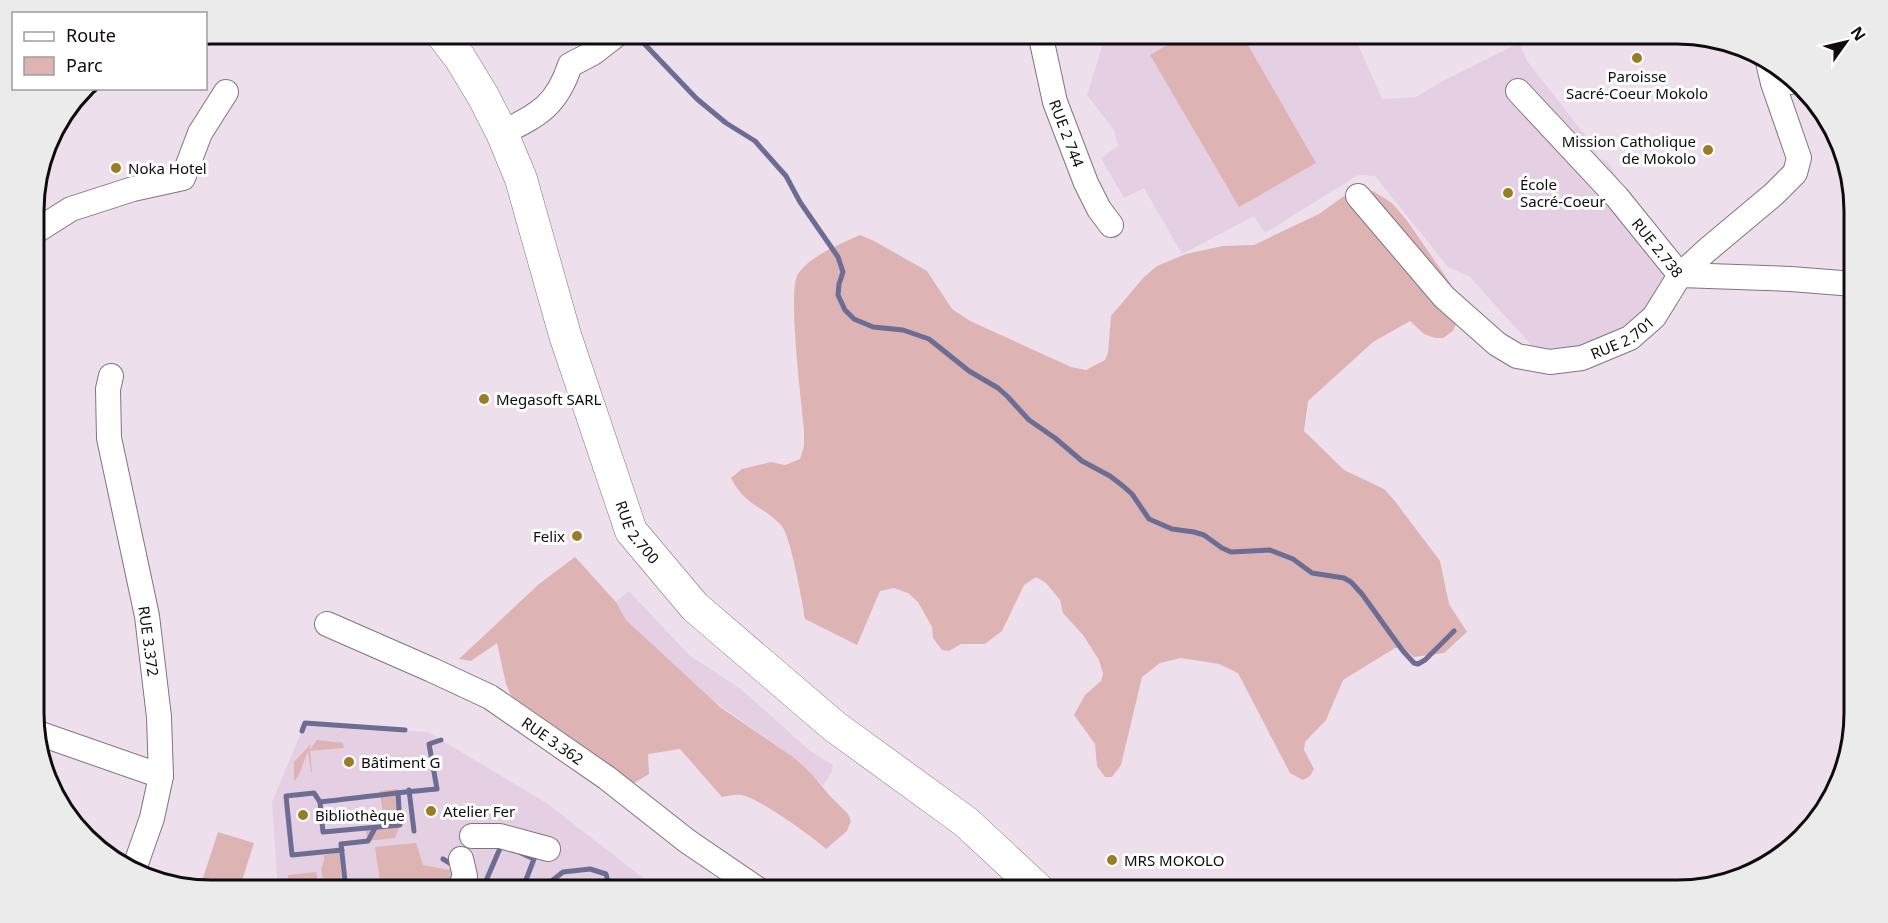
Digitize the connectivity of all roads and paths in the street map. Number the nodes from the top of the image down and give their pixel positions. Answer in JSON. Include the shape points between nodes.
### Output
{"nodes":[{"id":1,"x":449,"y":44,"type":"edge"},
{"id":2,"x":605,"y":44,"type":"edge"},
{"id":3,"x":1042,"y":44,"type":"edge"},
{"id":4,"x":1778,"y":78,"type":"edge"},
{"id":5,"x":1518,"y":91,"type":"dead end"},
{"id":6,"x":226,"y":92,"type":"dead end"},
{"id":7,"x":502,"y":133,"type":"junction"},
{"id":8,"x":1358,"y":196,"type":"dead end"},
{"id":9,"x":1111,"y":225,"type":"dead end"},
{"id":10,"x":44,"y":226,"type":"edge"},
{"id":11,"x":1680,"y":275,"type":"junction"},
{"id":12,"x":1844,"y":283,"type":"edge"},
{"id":13,"x":111,"y":376,"type":"dead end"},
{"id":14,"x":327,"y":624,"type":"dead end"},
{"id":15,"x":45,"y":736,"type":"edge"},
{"id":16,"x":161,"y":776,"type":"junction"},
{"id":17,"x":472,"y":836,"type":"dead end"},
{"id":18,"x":548,"y":849,"type":"dead end"},
{"id":19,"x":461,"y":859,"type":"dead end"},
{"id":20,"x":137,"y":862,"type":"edge"},
{"id":21,"x":1027,"y":879,"type":"edge"},
{"id":22,"x":463,"y":880,"type":"edge"},
{"id":23,"x":744,"y":880,"type":"edge"}],
"edges":[{"from":1,"to":7,"type":"main road","name":"RUE 2.700"},
{"from":2,"to":7,"type":"street","via":[[570,65],[564,84],[536,116]]},
{"from":3,"to":9,"type":"street","name":"RUE 2 744","via":[[1055,102],[1086,183]]},
{"from":4,"to":11,"type":"street","name":"RUE 2.701","via":[[1799,158],[1795,173]]},
{"from":5,"to":11,"type":"street","name":"RUE 2.738","via":[[1617,197]]},
{"from":6,"to":10,"type":"street","via":[[200,133],[183,178],[70,209]]},
{"from":7,"to":21,"type":"main road","name":"RUE 2.700","via":[[521,179],[565,335],[631,531],[695,607],[834,726],[966,822]]},
{"from":8,"to":11,"type":"street","name":"RUE 2.701","via":[[1444,297],[1517,357],[1550,362],[1581,358],[1630,338],[1654,317]]},
{"from":11,"to":12,"type":"street","name":"RUE 2.738"},
{"from":13,"to":16,"type":"street","name":"RUE 3.372","via":[[109,438],[147,616],[159,717]]},
{"from":14,"to":23,"type":"street","name":"RUE 3.362","via":[[489,697]]},
{"from":15,"to":16,"type":"street"},
{"from":16,"to":20,"type":"street","name":"RUE 3.372"},
{"from":17,"to":18,"type":"street","via":[[500,836]]},
{"from":19,"to":22,"type":"street"}]}
